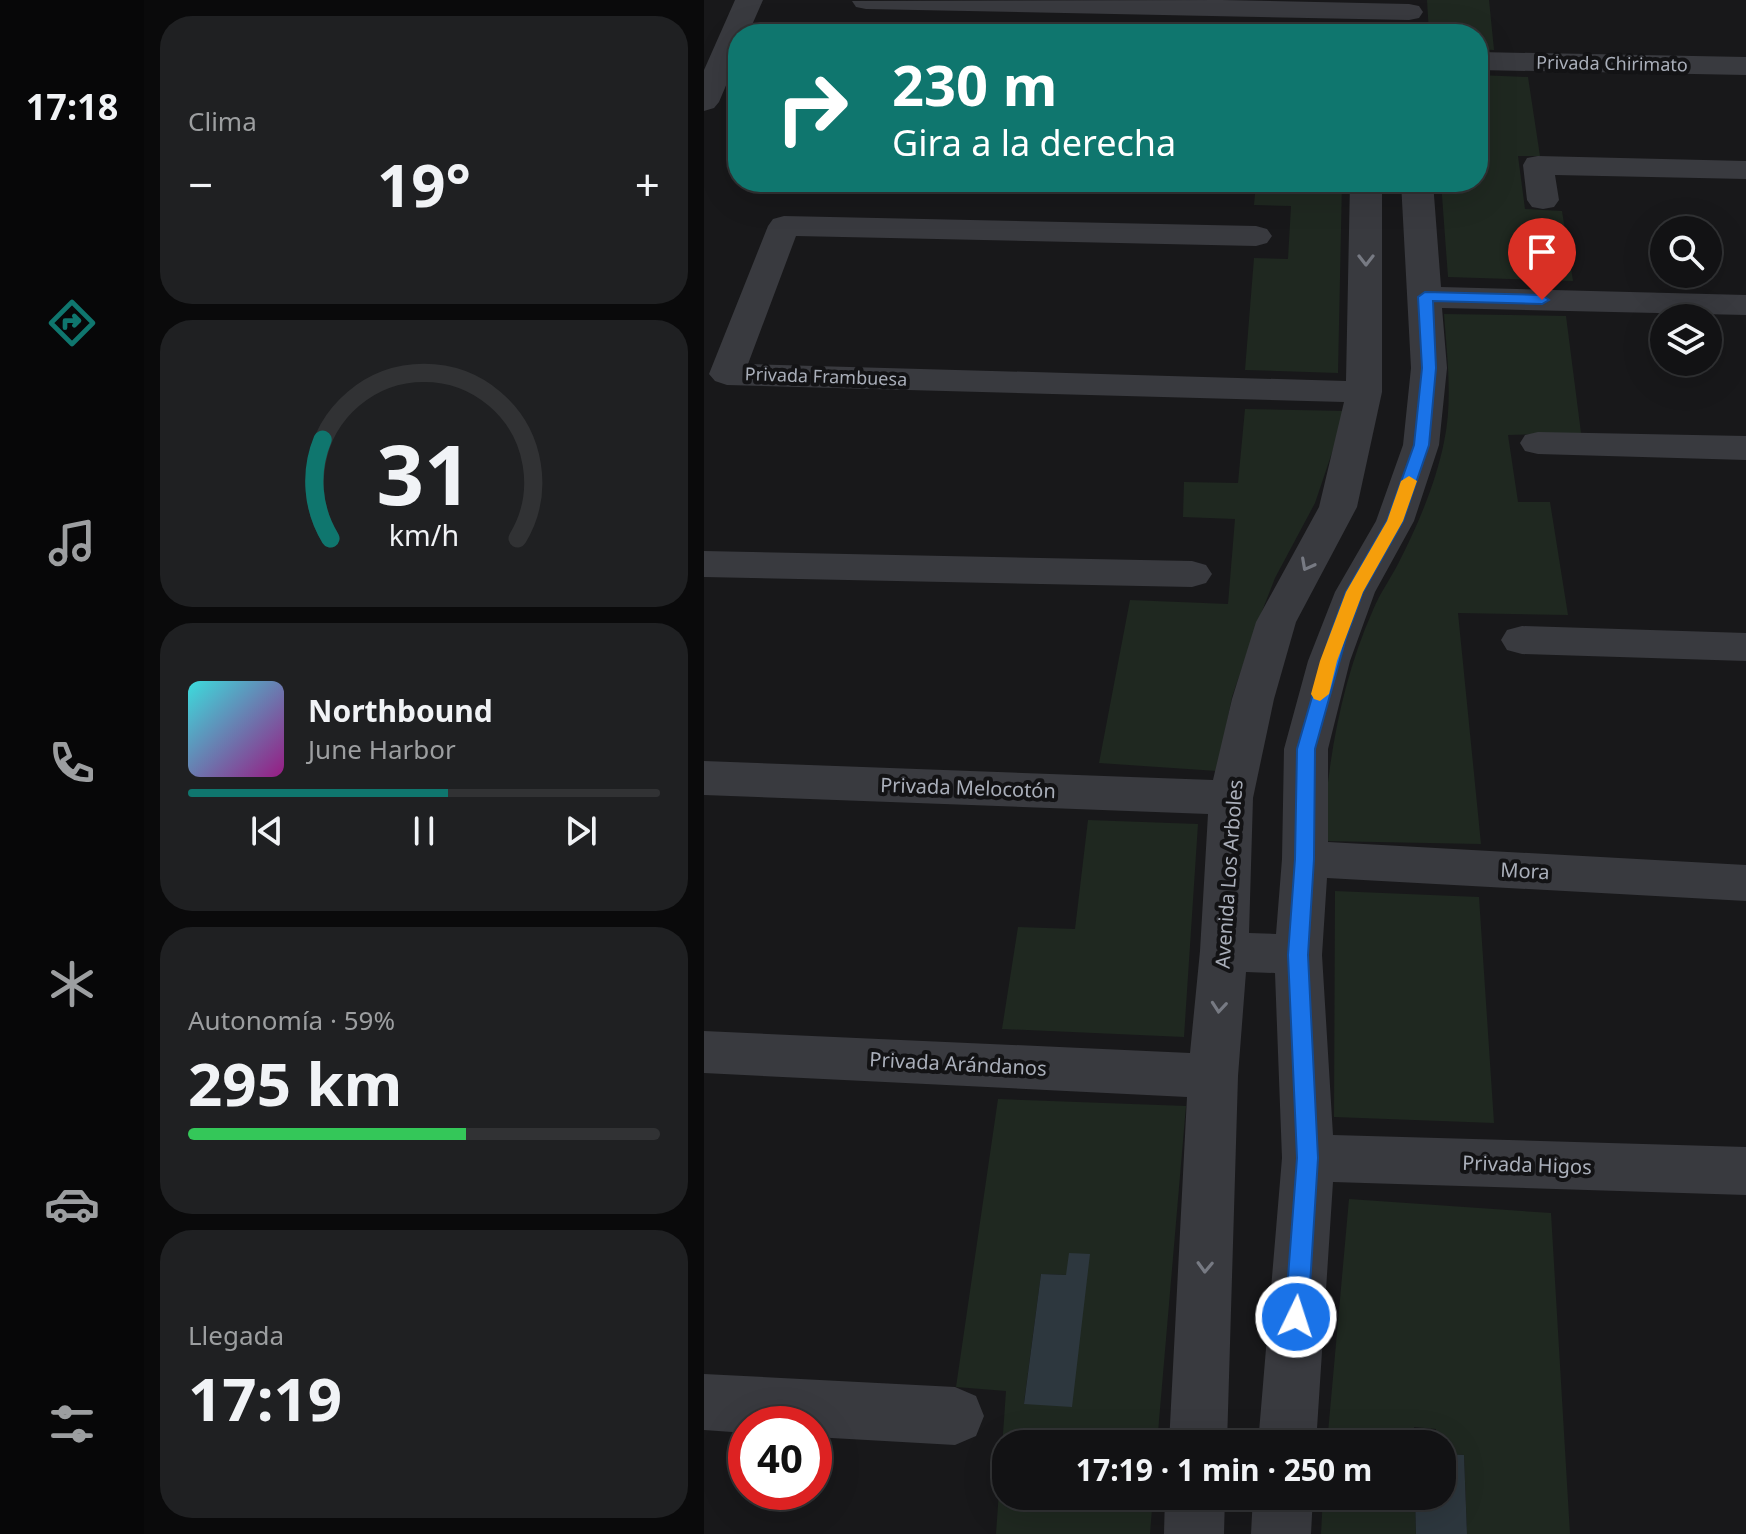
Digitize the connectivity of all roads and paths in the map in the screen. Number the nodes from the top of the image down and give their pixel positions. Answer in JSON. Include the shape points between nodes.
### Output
{"nodes":[{"id":1,"x":749,"y":0,"type":"edge"},
{"id":2,"x":864,"y":8,"type":"edge"},
{"id":3,"x":1365,"y":15,"type":"edge"},
{"id":4,"x":1409,"y":15,"type":"edge"},
{"id":5,"x":738,"y":24,"type":"edge"},
{"id":6,"x":728,"y":48,"type":"edge"},
{"id":7,"x":1488,"y":61,"type":"edge"},
{"id":8,"x":1746,"y":66,"type":"edge"},
{"id":9,"x":704,"y":102,"type":"edge"},
{"id":10,"x":1746,"y":170,"type":"edge"},
{"id":11,"x":1366,"y":199,"type":"edge"},
{"id":12,"x":1417,"y":200,"type":"edge"},
{"id":13,"x":1543,"y":200,"type":"dead end"},
{"id":14,"x":1256,"y":236,"type":"dead end"},
{"id":15,"x":1425,"y":297,"type":"junction"},
{"id":16,"x":1746,"y":305,"type":"edge"},
{"id":17,"x":1364,"y":392,"type":"junction"},
{"id":18,"x":1538,"y":443,"type":"dead end"},
{"id":19,"x":1746,"y":448,"type":"edge"},
{"id":20,"x":1338,"y":507,"type":"junction"},
{"id":21,"x":1395,"y":521,"type":"junction"},
{"id":22,"x":704,"y":564,"type":"edge"},
{"id":23,"x":1192,"y":574,"type":"dead end"},
{"id":24,"x":1522,"y":640,"type":"dead end"},
{"id":25,"x":1746,"y":647,"type":"edge"},
{"id":26,"x":704,"y":778,"type":"edge"},
{"id":27,"x":1231,"y":798,"type":"junction"},
{"id":28,"x":1305,"y":859,"type":"junction"},
{"id":29,"x":1746,"y":883,"type":"edge"},
{"id":30,"x":1224,"y":951,"type":"junction"},
{"id":31,"x":1298,"y":955,"type":"junction"},
{"id":32,"x":704,"y":1052,"type":"edge"},
{"id":33,"x":1213,"y":1076,"type":"junction"},
{"id":34,"x":1308,"y":1158,"type":"junction"},
{"id":35,"x":1746,"y":1171,"type":"edge"},
{"id":36,"x":704,"y":1402,"type":"edge"},
{"id":37,"x":955,"y":1416,"type":"dead end"},
{"id":38,"x":1199,"y":1430,"type":"edge"},
{"id":39,"x":1288,"y":1430,"type":"edge"},
{"id":40,"x":1195,"y":1510,"type":"edge"},
{"id":41,"x":1282,"y":1510,"type":"edge"},
{"id":42,"x":1194,"y":1534,"type":"edge"},
{"id":43,"x":1281,"y":1534,"type":"edge"}],
"edges":[{"from":1,"to":5,"type":"street"},
{"from":2,"to":3,"type":"street"},
{"from":3,"to":4,"type":"street"},
{"from":6,"to":9,"type":"street"},
{"from":7,"to":8,"type":"street","name":"Privada Chirimato"},
{"from":10,"to":13,"type":"street","via":[[1538,165]]},
{"from":11,"to":12,"type":"street"},
{"from":11,"to":17,"type":"street","name":"Avenida Los Arboles","one_way":true},
{"from":12,"to":15,"type":"street"},
{"from":14,"to":17,"type":"street","name":"Privada Frambuesa","via":[[784,226],[727,374]]},
{"from":15,"to":16,"type":"street"},
{"from":15,"to":21,"type":"street","via":[[1429,368],[1421,445]]},
{"from":17,"to":20,"type":"street","name":"Avenida Los Arboles"},
{"from":18,"to":19,"type":"street"},
{"from":20,"to":21,"type":"street"},
{"from":20,"to":27,"type":"street","name":"Avenida Los Arboles","one_way":true,"via":[[1276,622]]},
{"from":21,"to":28,"type":"street","via":[[1355,592],[1329,661],[1306,749]]},
{"from":22,"to":23,"type":"street"},
{"from":24,"to":25,"type":"street"},
{"from":26,"to":27,"type":"street","name":"Privada Melocotón"},
{"from":27,"to":30,"type":"street","name":"Avenida Los Arboles"},
{"from":28,"to":29,"type":"street","name":"Mora"},
{"from":28,"to":31,"type":"street"},
{"from":30,"to":31,"type":"street"},
{"from":30,"to":33,"type":"street","name":"Avenida Los Arboles","one_way":true},
{"from":31,"to":34,"type":"street"},
{"from":32,"to":33,"type":"street","name":"Privada Arándanos"},
{"from":33,"to":38,"type":"street","name":"Avenida Los Arboles","one_way":true},
{"from":34,"to":35,"type":"street","name":"Privada Higos"},
{"from":34,"to":39,"type":"street"},
{"from":36,"to":37,"type":"street"},
{"from":40,"to":42,"type":"street"},
{"from":41,"to":43,"type":"street"}]}
